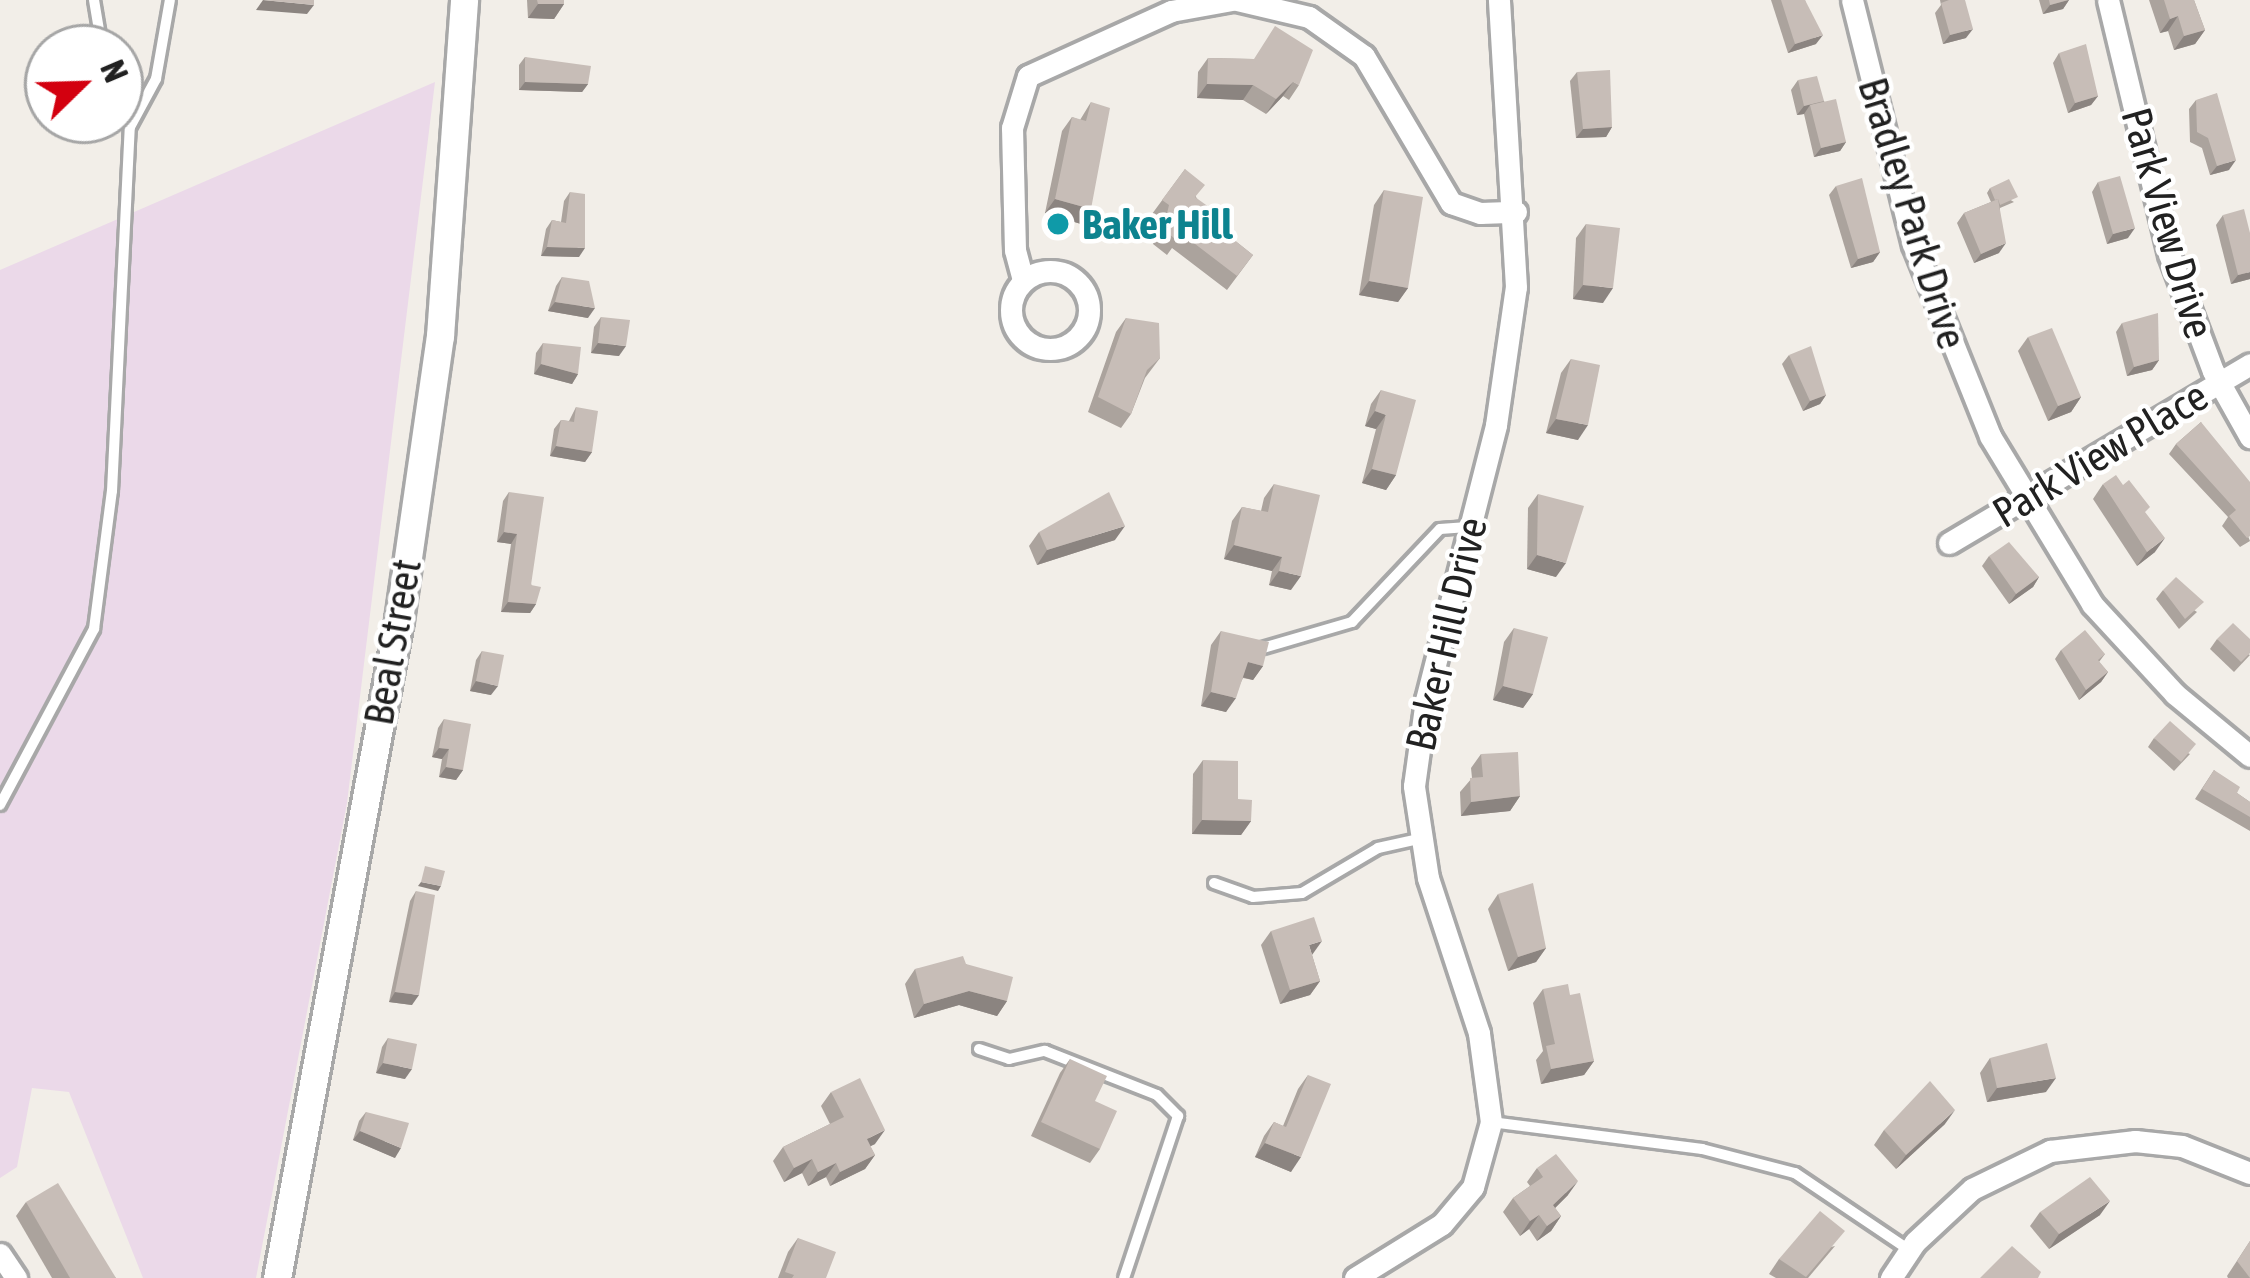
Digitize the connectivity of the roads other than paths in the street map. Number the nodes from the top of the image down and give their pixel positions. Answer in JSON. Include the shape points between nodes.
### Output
{"nodes":[{"id":1,"x":170,"y":0,"type":"edge"},
{"id":2,"x":464,"y":0,"type":"edge"},
{"id":3,"x":1234,"y":0,"type":"edge"},
{"id":4,"x":1499,"y":0,"type":"edge"},
{"id":5,"x":1852,"y":0,"type":"edge"},
{"id":6,"x":2108,"y":0,"type":"edge"},
{"id":7,"x":144,"y":101,"type":"edge"},
{"id":8,"x":129,"y":144,"type":"edge"},
{"id":9,"x":1516,"y":212,"type":"junction"},
{"id":10,"x":1023,"y":280,"type":"dead end"},
{"id":11,"x":2250,"y":364,"type":"edge"},
{"id":12,"x":2220,"y":383,"type":"junction"},
{"id":13,"x":2250,"y":436,"type":"edge"},
{"id":14,"x":2025,"y":500,"type":"junction"},
{"id":15,"x":1471,"y":527,"type":"junction"},
{"id":16,"x":1949,"y":543,"type":"dead end"},
{"id":17,"x":1263,"y":648,"type":"edge"},
{"id":18,"x":2250,"y":756,"type":"edge"},
{"id":19,"x":0,"y":805,"type":"edge"},
{"id":20,"x":1419,"y":839,"type":"junction"},
{"id":21,"x":1214,"y":883,"type":"dead end"},
{"id":22,"x":979,"y":1049,"type":"dead end"},
{"id":23,"x":1491,"y":1123,"type":"junction"},
{"id":24,"x":2250,"y":1173,"type":"edge"},
{"id":25,"x":1910,"y":1250,"type":"junction"},
{"id":26,"x":0,"y":1254,"type":"edge"},
{"id":27,"x":16,"y":1278,"type":"edge"},
{"id":28,"x":277,"y":1278,"type":"edge"},
{"id":29,"x":1124,"y":1278,"type":"edge"},
{"id":30,"x":1355,"y":1278,"type":"edge"},
{"id":31,"x":1891,"y":1278,"type":"edge"}],
"edges":[{"from":1,"to":7,"type":"lane","via":[[156,79]]},
{"from":2,"to":28,"type":"street","name":"Beal Street","via":[[440,336],[399,620]]},
{"from":3,"to":9,"type":"street","via":[[1310,17],[1364,56],[1451,203]]},
{"from":3,"to":10,"type":"street","via":[[1171,10],[1028,76],[1012,128]]},
{"from":4,"to":9,"type":"street","name":"Baker Hill Drive"},
{"from":5,"to":14,"type":"street","name":"Bradley Park Drive","via":[[1934,305]]},
{"from":6,"to":12,"type":"street","name":"Park View Drive","via":[[2169,254]]},
{"from":8,"to":19,"type":"lane","via":[[122,352],[98,610],[78,671]]},
{"from":9,"to":15,"type":"street","name":"Baker Hill Drive","via":[[1511,330]]},
{"from":11,"to":12,"type":"street","name":"Park View Place"},
{"from":12,"to":13,"type":"street","name":"Park View Drive"},
{"from":12,"to":14,"type":"street","name":"Park View Place"},
{"from":14,"to":16,"type":"street","name":"Park View Place"},
{"from":14,"to":18,"type":"street","name":"Bradley Park Drive","via":[[2130,648]]},
{"from":15,"to":17,"type":"lane","via":[[1441,529],[1352,622]]},
{"from":15,"to":20,"type":"street","name":"Baker Hill Drive","via":[[1418,740]]},
{"from":20,"to":21,"type":"lane","via":[[1378,848],[1302,893],[1253,897]]},
{"from":20,"to":23,"type":"street","name":"Baker Hill Drive","via":[[1479,1033]]},
{"from":22,"to":29,"type":"lane","via":[[1009,1059],[1045,1051],[1144,1089],[1178,1116]]},
{"from":23,"to":25,"type":"lane","via":[[1702,1149],[1796,1173]]},
{"from":23,"to":30,"type":"street","via":[[1474,1187],[1442,1224]]},
{"from":24,"to":25,"type":"street","via":[[2188,1148],[2135,1141],[2050,1150],[1972,1189]]},
{"from":25,"to":31,"type":"street"},
{"from":26,"to":27,"type":"street"}]}
